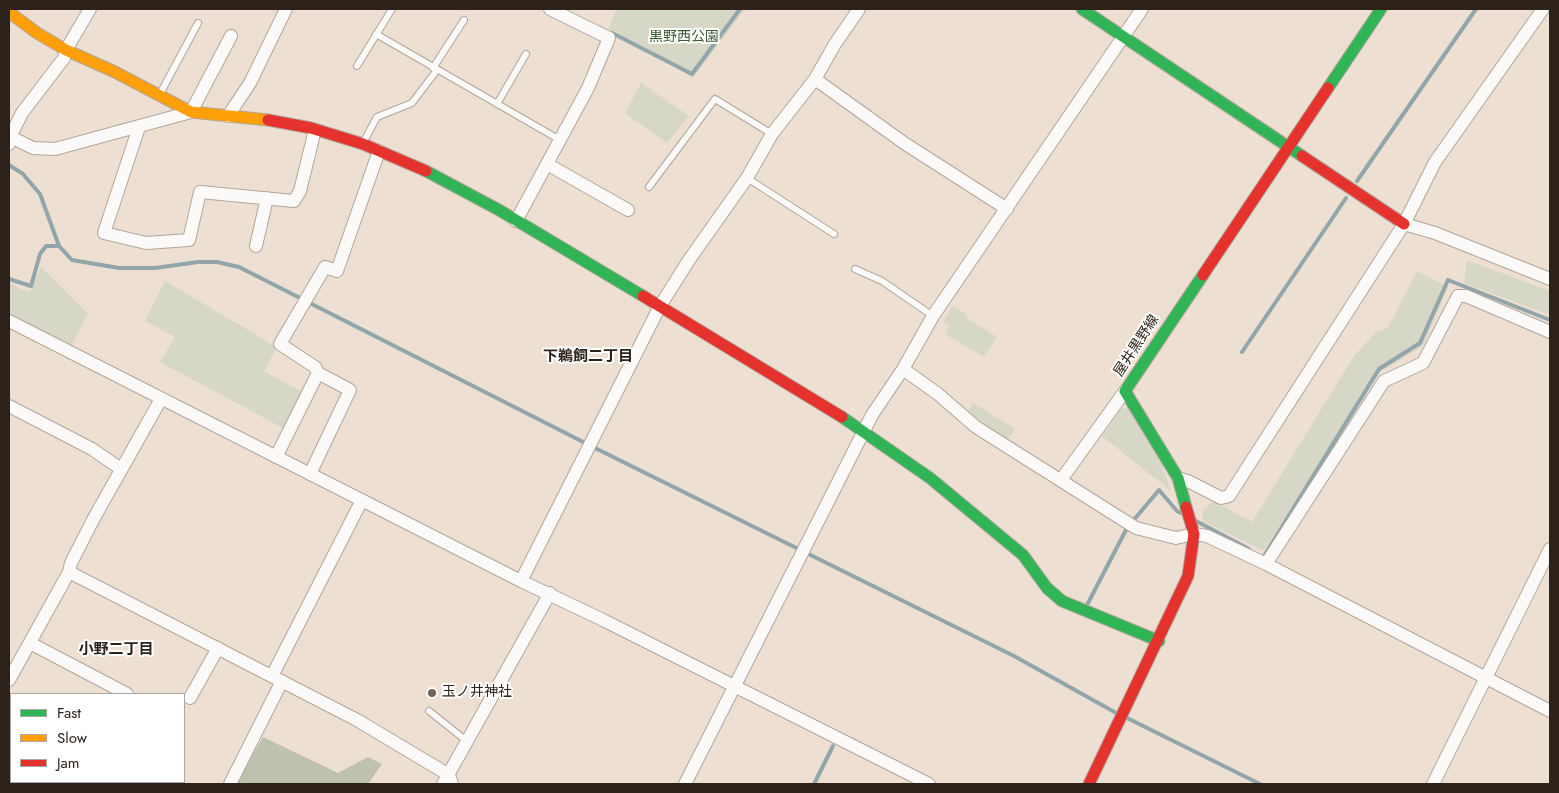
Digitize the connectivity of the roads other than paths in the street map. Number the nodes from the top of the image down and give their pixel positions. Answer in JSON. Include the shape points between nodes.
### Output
{"nodes":[{"id":1,"x":90,"y":9,"type":"edge"},
{"id":2,"x":286,"y":9,"type":"edge"},
{"id":3,"x":392,"y":9,"type":"edge"},
{"id":4,"x":550,"y":9,"type":"edge"},
{"id":5,"x":859,"y":9,"type":"edge"},
{"id":6,"x":1082,"y":9,"type":"edge"},
{"id":7,"x":1142,"y":9,"type":"edge"},
{"id":8,"x":1381,"y":9,"type":"edge"},
{"id":9,"x":1543,"y":9,"type":"edge"},
{"id":10,"x":9,"y":12,"type":"edge"},
{"id":11,"x":464,"y":20,"type":"dead end"},
{"id":12,"x":198,"y":22,"type":"dead end"},
{"id":13,"x":376,"y":34,"type":"junction"},
{"id":14,"x":231,"y":36,"type":"dead end"},
{"id":15,"x":1124,"y":38,"type":"junction"},
{"id":16,"x":66,"y":50,"type":"junction"},
{"id":17,"x":526,"y":54,"type":"dead end"},
{"id":18,"x":357,"y":66,"type":"dead end"},
{"id":19,"x":435,"y":69,"type":"junction"},
{"id":20,"x":815,"y":79,"type":"junction"},
{"id":21,"x":160,"y":94,"type":"junction"},
{"id":22,"x":497,"y":104,"type":"junction"},
{"id":23,"x":191,"y":112,"type":"junction"},
{"id":24,"x":228,"y":116,"type":"junction"},
{"id":25,"x":139,"y":127,"type":"junction"},
{"id":26,"x":315,"y":130,"type":"junction"},
{"id":27,"x":772,"y":134,"type":"junction"},
{"id":28,"x":9,"y":139,"type":"edge"},
{"id":29,"x":560,"y":140,"type":"junction"},
{"id":30,"x":363,"y":144,"type":"junction"},
{"id":31,"x":1290,"y":148,"type":"junction"},
{"id":32,"x":379,"y":151,"type":"junction"},
{"id":33,"x":547,"y":164,"type":"junction"},
{"id":34,"x":747,"y":178,"type":"junction"},
{"id":35,"x":649,"y":187,"type":"dead end"},
{"id":36,"x":267,"y":198,"type":"junction"},
{"id":37,"x":1007,"y":209,"type":"junction"},
{"id":38,"x":628,"y":210,"type":"dead end"},
{"id":39,"x":516,"y":221,"type":"junction"},
{"id":40,"x":1404,"y":224,"type":"junction"},
{"id":41,"x":834,"y":234,"type":"dead end"},
{"id":42,"x":256,"y":246,"type":"dead end"},
{"id":43,"x":855,"y":270,"type":"dead end"},
{"id":44,"x":1550,"y":279,"type":"edge"},
{"id":45,"x":660,"y":306,"type":"junction"},
{"id":46,"x":933,"y":316,"type":"junction"},
{"id":47,"x":9,"y":321,"type":"edge"},
{"id":48,"x":1550,"y":332,"type":"edge"},
{"id":49,"x":903,"y":369,"type":"junction"},
{"id":50,"x":318,"y":374,"type":"junction"},
{"id":51,"x":1126,"y":391,"type":"junction"},
{"id":52,"x":161,"y":399,"type":"junction"},
{"id":53,"x":9,"y":406,"type":"edge"},
{"id":54,"x":864,"y":432,"type":"junction"},
{"id":55,"x":276,"y":457,"type":"junction"},
{"id":56,"x":121,"y":469,"type":"junction"},
{"id":57,"x":310,"y":474,"type":"junction"},
{"id":58,"x":1178,"y":478,"type":"junction"},
{"id":59,"x":1061,"y":480,"type":"junction"},
{"id":60,"x":362,"y":500,"type":"junction"},
{"id":61,"x":1194,"y":534,"type":"junction"},
{"id":62,"x":1550,"y":549,"type":"edge"},
{"id":63,"x":1266,"y":564,"type":"junction"},
{"id":64,"x":70,"y":572,"type":"junction"},
{"id":65,"x":521,"y":581,"type":"junction"},
{"id":66,"x":550,"y":593,"type":"junction"},
{"id":67,"x":1159,"y":641,"type":"junction"},
{"id":68,"x":30,"y":643,"type":"junction"},
{"id":69,"x":218,"y":648,"type":"junction"},
{"id":70,"x":1487,"y":677,"type":"junction"},
{"id":71,"x":277,"y":679,"type":"junction"},
{"id":72,"x":9,"y":680,"type":"edge"},
{"id":73,"x":736,"y":686,"type":"junction"},
{"id":74,"x":125,"y":693,"type":"edge"},
{"id":75,"x":190,"y":698,"type":"dead end"},
{"id":76,"x":429,"y":711,"type":"dead end"},
{"id":77,"x":1550,"y":711,"type":"edge"},
{"id":78,"x":468,"y":742,"type":"junction"},
{"id":79,"x":448,"y":781,"type":"edge"},
{"id":80,"x":230,"y":784,"type":"edge"},
{"id":81,"x":685,"y":784,"type":"edge"},
{"id":82,"x":928,"y":784,"type":"edge"},
{"id":83,"x":1089,"y":784,"type":"edge"},
{"id":84,"x":1433,"y":784,"type":"edge"}],
"edges":[{"from":1,"to":16,"type":"street"},
{"from":2,"to":24,"type":"street","via":[[250,83]]},
{"from":3,"to":13,"type":"lane"},
{"from":4,"to":29,"type":"street","via":[[609,38],[588,88]]},
{"from":5,"to":20,"type":"street"},
{"from":6,"to":15,"type":"street"},
{"from":7,"to":15,"type":"street"},
{"from":8,"to":31,"type":"street","name":"屋井黒野線"},
{"from":9,"to":40,"type":"street","via":[[1435,162]]},
{"from":10,"to":16,"type":"street"},
{"from":11,"to":19,"type":"lane"},
{"from":12,"to":21,"type":"lane"},
{"from":13,"to":18,"type":"lane"},
{"from":13,"to":19,"type":"lane"},
{"from":14,"to":23,"type":"street"},
{"from":15,"to":31,"type":"street"},
{"from":15,"to":37,"type":"street"},
{"from":16,"to":21,"type":"street"},
{"from":16,"to":28,"type":"street","via":[[64,58],[22,113]]},
{"from":17,"to":22,"type":"lane"},
{"from":19,"to":22,"type":"lane"},
{"from":19,"to":30,"type":"lane","via":[[412,103],[377,117]]},
{"from":20,"to":27,"type":"street"},
{"from":20,"to":37,"type":"street","via":[[904,143]]},
{"from":21,"to":23,"type":"street"},
{"from":22,"to":29,"type":"lane"},
{"from":23,"to":24,"type":"street"},
{"from":23,"to":25,"type":"street"},
{"from":24,"to":26,"type":"street","via":[[277,121]]},
{"from":25,"to":28,"type":"street","via":[[55,149],[33,148]]},
{"from":25,"to":36,"type":"street","via":[[104,232],[146,243],[189,240],[200,192]]},
{"from":26,"to":30,"type":"street"},
{"from":26,"to":36,"type":"street","via":[[300,191],[294,201]]},
{"from":27,"to":34,"type":"street"},
{"from":27,"to":35,"type":"lane","via":[[714,99]]},
{"from":29,"to":33,"type":"street"},
{"from":30,"to":32,"type":"street"},
{"from":31,"to":40,"type":"street"},
{"from":31,"to":51,"type":"street","name":"屋井黒野線"},
{"from":32,"to":39,"type":"street","via":[[434,174]]},
{"from":32,"to":50,"type":"street","via":[[337,271],[325,267],[280,344],[315,367]]},
{"from":33,"to":38,"type":"street"},
{"from":33,"to":39,"type":"street"},
{"from":34,"to":41,"type":"lane"},
{"from":34,"to":45,"type":"street"},
{"from":36,"to":42,"type":"street"},
{"from":37,"to":46,"type":"street"},
{"from":39,"to":45,"type":"street"},
{"from":40,"to":44,"type":"street","via":[[1435,233]]},
{"from":40,"to":58,"type":"street","via":[[1230,496],[1221,498]]},
{"from":43,"to":46,"type":"lane","via":[[882,281]]},
{"from":45,"to":54,"type":"street"},
{"from":45,"to":65,"type":"street"},
{"from":46,"to":49,"type":"street"},
{"from":47,"to":52,"type":"street"},
{"from":48,"to":63,"type":"street","via":[[1466,296],[1458,296],[1422,363],[1384,381]]},
{"from":49,"to":54,"type":"street"},
{"from":49,"to":59,"type":"street","via":[[976,427]]},
{"from":50,"to":55,"type":"street"},
{"from":50,"to":57,"type":"street","via":[[350,390]]},
{"from":51,"to":58,"type":"street","name":"屋井黒野線"},
{"from":51,"to":59,"type":"street"},
{"from":52,"to":55,"type":"street"},
{"from":52,"to":56,"type":"street"},
{"from":53,"to":56,"type":"street","via":[[92,449]]},
{"from":54,"to":67,"type":"street","via":[[930,478],[1023,555],[1062,601]]},
{"from":54,"to":73,"type":"street"},
{"from":55,"to":57,"type":"street"},
{"from":56,"to":64,"type":"street","via":[[71,563]]},
{"from":57,"to":60,"type":"street"},
{"from":58,"to":61,"type":"street","name":"屋井黒野線"},
{"from":59,"to":61,"type":"street","via":[[1136,528],[1176,538]]},
{"from":60,"to":65,"type":"street"},
{"from":60,"to":71,"type":"street"},
{"from":61,"to":63,"type":"street","via":[[1207,536]]},
{"from":61,"to":67,"type":"street","name":"屋井黒野線","via":[[1188,576]]},
{"from":62,"to":70,"type":"street"},
{"from":63,"to":70,"type":"street"},
{"from":64,"to":68,"type":"street"},
{"from":64,"to":69,"type":"street"},
{"from":65,"to":66,"type":"street"},
{"from":66,"to":73,"type":"street"},
{"from":66,"to":78,"type":"street"},
{"from":67,"to":83,"type":"street","name":"屋井黒野線"},
{"from":68,"to":72,"type":"street"},
{"from":68,"to":74,"type":"street"},
{"from":69,"to":71,"type":"street"},
{"from":69,"to":75,"type":"street"},
{"from":70,"to":77,"type":"street"},
{"from":70,"to":84,"type":"street"},
{"from":71,"to":79,"type":"street","via":[[357,720]]},
{"from":71,"to":80,"type":"street"},
{"from":73,"to":81,"type":"street"},
{"from":73,"to":82,"type":"street"},
{"from":76,"to":78,"type":"lane"},
{"from":78,"to":79,"type":"street"}]}
